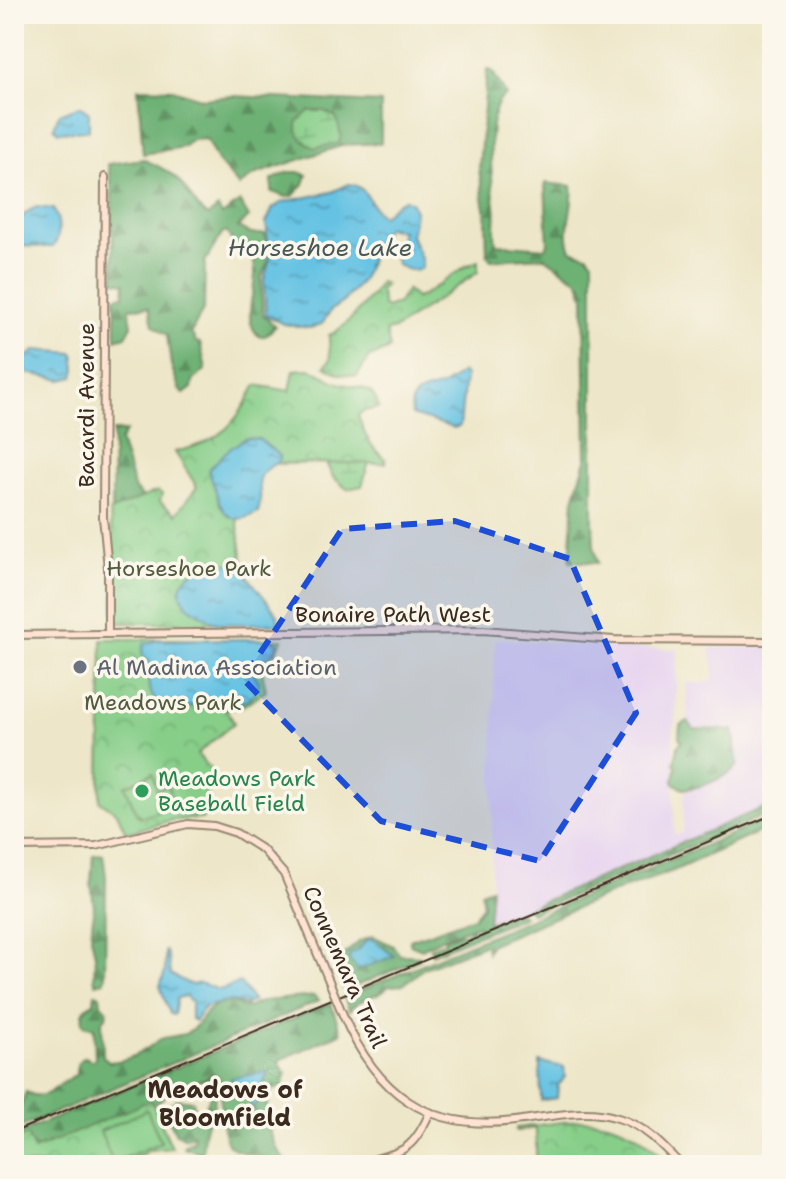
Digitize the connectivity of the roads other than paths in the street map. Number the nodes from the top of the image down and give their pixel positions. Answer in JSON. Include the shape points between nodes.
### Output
{"nodes":[{"id":1,"x":105,"y":177,"type":"dead end"},
{"id":2,"x":108,"y":633,"type":"junction"},
{"id":3,"x":14,"y":635,"type":"edge"},
{"id":4,"x":772,"y":641,"type":"edge"},
{"id":5,"x":14,"y":847,"type":"edge"},
{"id":6,"x":430,"y":1112,"type":"junction"},
{"id":7,"x":357,"y":1165,"type":"edge"},
{"id":8,"x":681,"y":1165,"type":"edge"}],
"edges":[{"from":1,"to":2,"type":"street","name":"Bacardi Avenue","via":[[103,517]]},
{"from":2,"to":3,"type":"street","name":"Bonaire Path West"},
{"from":2,"to":4,"type":"street","name":"Bonaire Path West","via":[[483,630],[630,640]]},
{"from":5,"to":6,"type":"street","name":"Connemara Trail","bridge":true,"via":[[102,845],[188,824],[236,833],[263,850],[284,874],[360,1053],[406,1100]]},
{"from":6,"to":7,"type":"street","via":[[408,1147]]},
{"from":6,"to":8,"type":"street","name":"Connemara Trail","via":[[482,1123],[607,1115],[645,1131]]}]}
